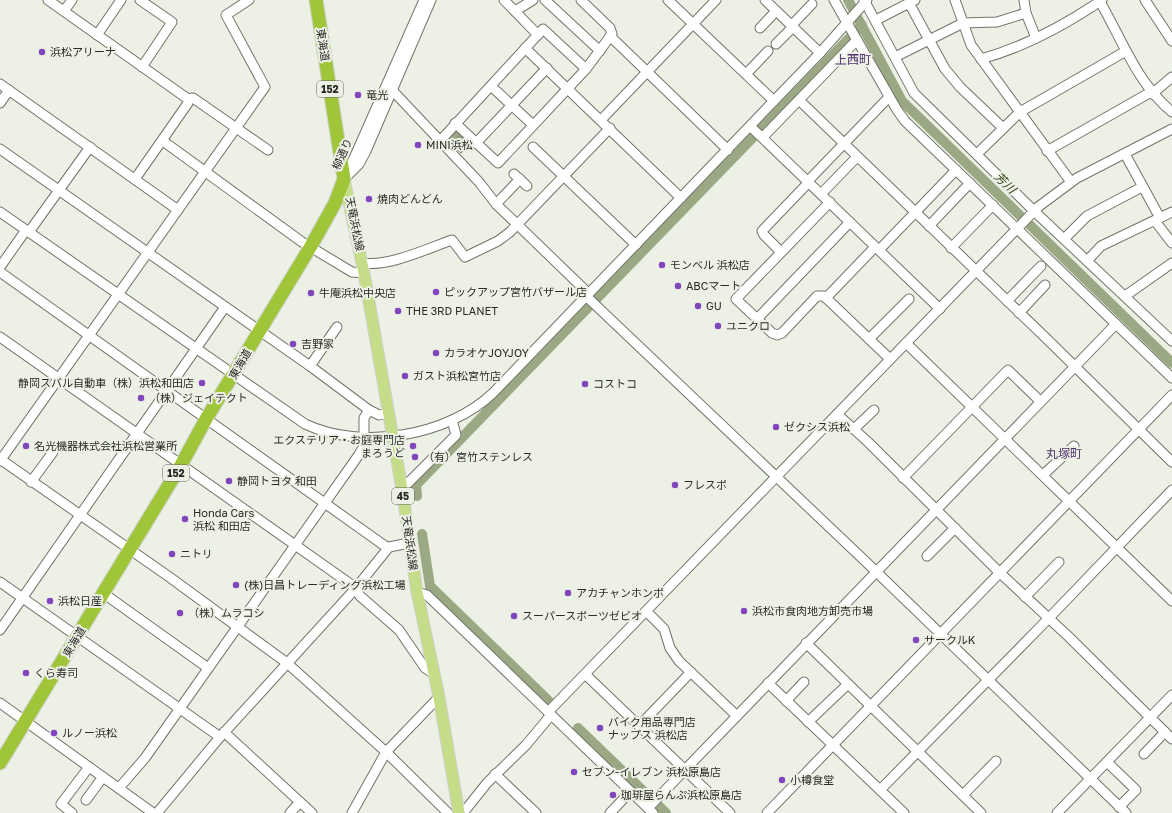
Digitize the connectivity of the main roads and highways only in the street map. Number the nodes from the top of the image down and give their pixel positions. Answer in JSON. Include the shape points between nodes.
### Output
{"nodes":[{"id":1,"x":316,"y":0,"type":"edge"},
{"id":2,"x":344,"y":179,"type":"junction"},
{"id":3,"x":0,"y":763,"type":"edge"},
{"id":4,"x":463,"y":811,"type":"edge"}],
"edges":[{"from":1,"to":2,"type":"highway","name":"東海道","number":"152"},
{"from":2,"to":3,"type":"highway","name":"東海道","number":"152","via":[[335,203],[311,246]]},
{"from":2,"to":4,"type":"main road","name":"天竜浜松線","number":"45","via":[[363,268],[402,489],[417,592]]}]}
